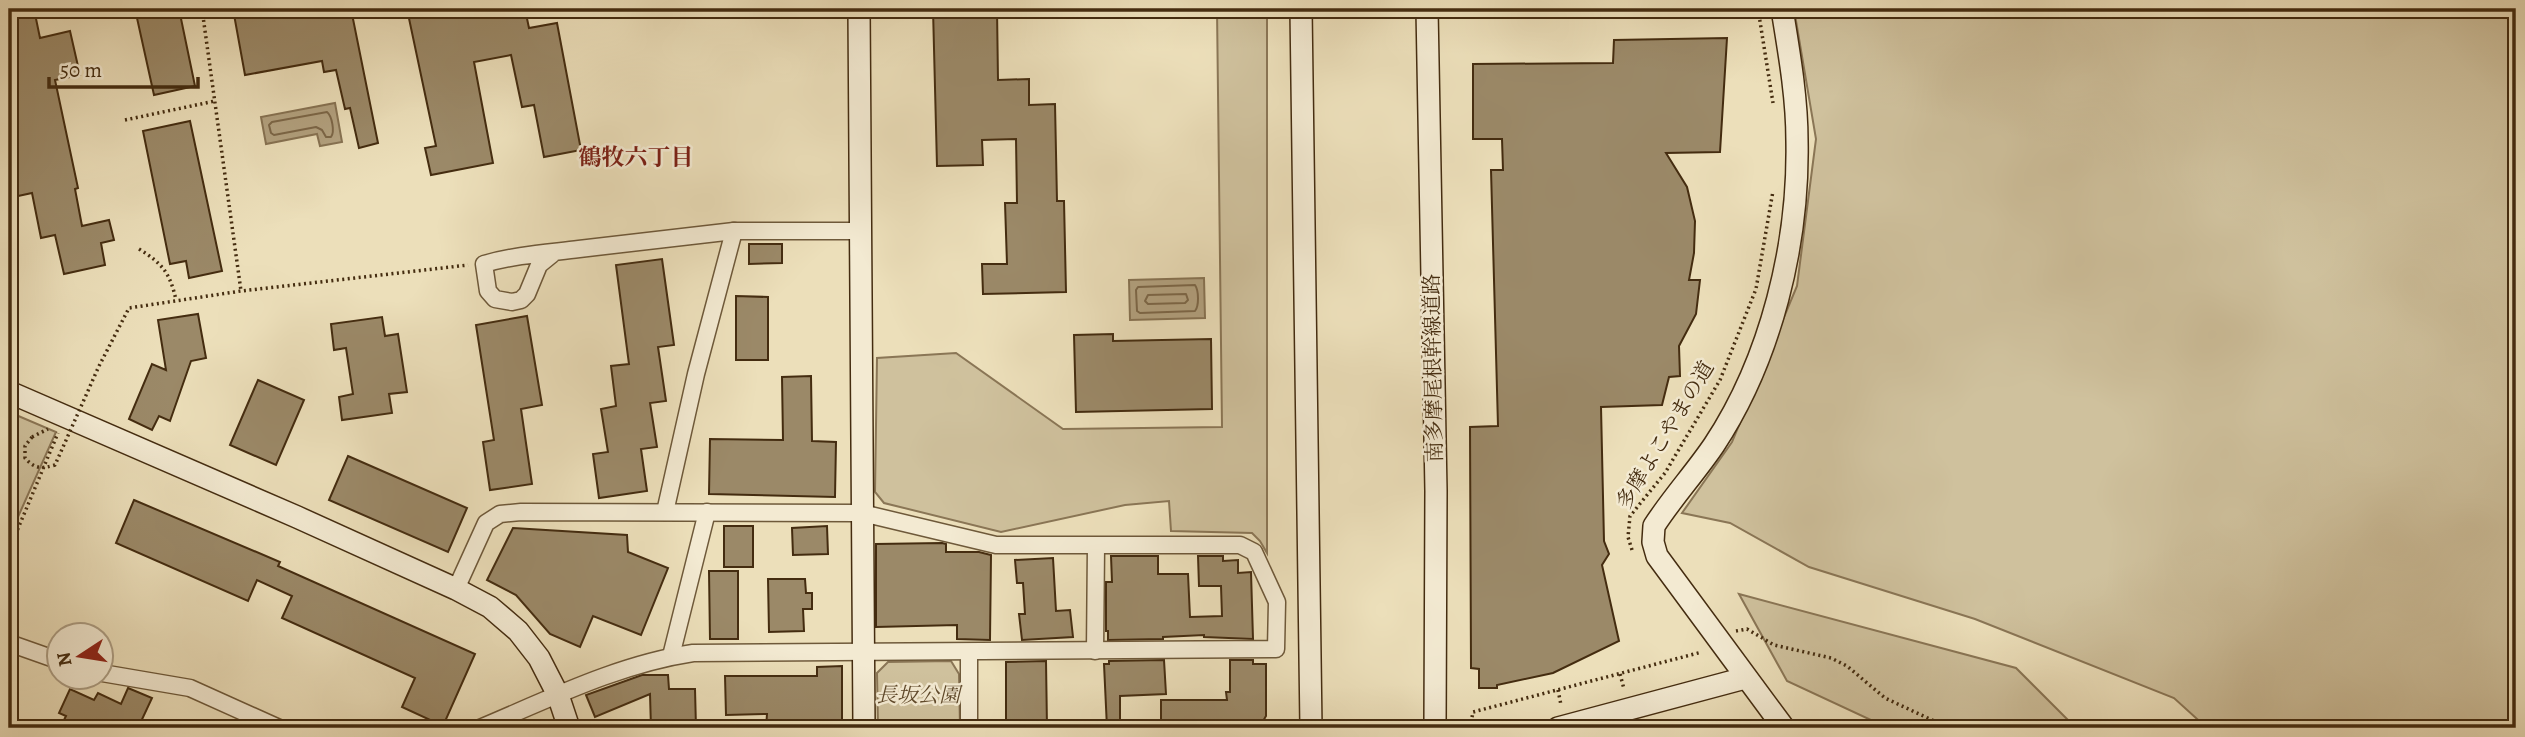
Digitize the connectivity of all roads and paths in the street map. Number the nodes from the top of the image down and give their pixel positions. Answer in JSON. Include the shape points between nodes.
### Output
{"nodes":[{"id":1,"x":202,"y":9,"type":"edge"},
{"id":2,"x":859,"y":9,"type":"edge"},
{"id":3,"x":1301,"y":9,"type":"edge"},
{"id":4,"x":1427,"y":9,"type":"edge"},
{"id":5,"x":1758,"y":9,"type":"edge"},
{"id":6,"x":1782,"y":9,"type":"edge"},
{"id":7,"x":215,"y":101,"type":"junction"},
{"id":8,"x":1774,"y":114,"type":"dead end"},
{"id":9,"x":125,"y":120,"type":"dead end"},
{"id":10,"x":1774,"y":187,"type":"dead end"},
{"id":11,"x":734,"y":231,"type":"junction"},
{"id":12,"x":861,"y":231,"type":"junction"},
{"id":13,"x":139,"y":249,"type":"dead end"},
{"id":14,"x":555,"y":252,"type":"junction"},
{"id":15,"x":484,"y":264,"type":"junction"},
{"id":16,"x":241,"y":290,"type":"junction"},
{"id":17,"x":176,"y":300,"type":"junction"},
{"id":18,"x":9,"y":392,"type":"edge"},
{"id":19,"x":53,"y":427,"type":"dead end"},
{"id":20,"x":54,"y":443,"type":"dead end"},
{"id":21,"x":665,"y":512,"type":"junction"},
{"id":22,"x":707,"y":512,"type":"junction"},
{"id":23,"x":862,"y":513,"type":"junction"},
{"id":24,"x":1096,"y":545,"type":"junction"},
{"id":25,"x":9,"y":550,"type":"edge"},
{"id":26,"x":1635,"y":558,"type":"dead end"},
{"id":27,"x":456,"y":589,"type":"junction"},
{"id":28,"x":1728,"y":635,"type":"dead end"},
{"id":29,"x":1698,"y":641,"type":"dead end"},
{"id":30,"x":9,"y":643,"type":"edge"},
{"id":31,"x":863,"y":651,"type":"junction"},
{"id":32,"x":1095,"y":651,"type":"junction"},
{"id":33,"x":969,"y":652,"type":"junction"},
{"id":34,"x":46,"y":656,"type":"edge"},
{"id":35,"x":671,"y":656,"type":"junction"},
{"id":36,"x":1620,"y":674,"type":"junction"},
{"id":37,"x":116,"y":675,"type":"edge"},
{"id":38,"x":1745,"y":678,"type":"junction"},
{"id":39,"x":1558,"y":690,"type":"junction"},
{"id":40,"x":1624,"y":692,"type":"dead end"},
{"id":41,"x":558,"y":695,"type":"junction"},
{"id":42,"x":1561,"y":705,"type":"dead end"},
{"id":43,"x":279,"y":728,"type":"edge"},
{"id":44,"x":480,"y":728,"type":"edge"},
{"id":45,"x":569,"y":728,"type":"edge"},
{"id":46,"x":864,"y":728,"type":"edge"},
{"id":47,"x":969,"y":728,"type":"edge"},
{"id":48,"x":1311,"y":728,"type":"edge"},
{"id":49,"x":1435,"y":728,"type":"edge"},
{"id":50,"x":1470,"y":728,"type":"edge"},
{"id":51,"x":1558,"y":728,"type":"edge"},
{"id":52,"x":1784,"y":728,"type":"edge"},
{"id":53,"x":1949,"y":728,"type":"edge"}],
"edges":[{"from":1,"to":7,"type":"path"},
{"from":2,"to":12,"type":"street"},
{"from":3,"to":48,"type":"street"},
{"from":4,"to":49,"type":"street","name":"南多摩尾根幹線道路","via":[[1436,491]]},
{"from":5,"to":8,"type":"path"},
{"from":6,"to":38,"type":"street","via":[[1797,138],[1795,202],[1783,277],[1746,386],[1714,445],[1654,526],[1653,542],[1657,556]]},
{"from":7,"to":9,"type":"path"},
{"from":7,"to":16,"type":"path"},
{"from":10,"to":26,"type":"path","name":"多摩よこやまの道","via":[[1756,289],[1720,380],[1665,472],[1630,516],[1628,537]]},
{"from":11,"to":12,"type":"street"},
{"from":11,"to":14,"type":"street"},
{"from":11,"to":21,"type":"street"},
{"from":12,"to":23,"type":"street"},
{"from":13,"to":17,"type":"path","via":[[169,275]]},
{"from":14,"to":15,"type":"street"},
{"from":14,"to":15,"type":"street","via":[[539,265],[527,294],[512,302],[495,299],[488,291]]},
{"from":15,"to":16,"type":"path"},
{"from":16,"to":17,"type":"path"},
{"from":17,"to":19,"type":"path","bridge":true,"via":[[129,308],[55,465],[33,467],[25,458],[25,446],[32,437]]},
{"from":18,"to":27,"type":"street"},
{"from":20,"to":25,"type":"path"},
{"from":21,"to":22,"type":"street"},
{"from":21,"to":27,"type":"street","via":[[500,514],[486,523]]},
{"from":22,"to":23,"type":"street"},
{"from":22,"to":35,"type":"street"},
{"from":23,"to":24,"type":"street","via":[[996,545]]},
{"from":23,"to":31,"type":"street"},
{"from":24,"to":32,"type":"street"},
{"from":24,"to":32,"type":"street","via":[[1240,544],[1254,552],[1277,602],[1276,649]]},
{"from":27,"to":41,"type":"street","via":[[490,607],[518,631]]},
{"from":28,"to":53,"type":"path","via":[[1747,629],[1774,645],[1831,658],[1885,698]]},
{"from":29,"to":36,"type":"path","via":[[1706,651]]},
{"from":30,"to":34,"type":"street"},
{"from":31,"to":33,"type":"street"},
{"from":31,"to":35,"type":"street"},
{"from":31,"to":46,"type":"street"},
{"from":32,"to":33,"type":"street"},
{"from":33,"to":47,"type":"street"},
{"from":35,"to":41,"type":"street"},
{"from":36,"to":39,"type":"path"},
{"from":36,"to":40,"type":"path"},
{"from":37,"to":43,"type":"street","via":[[190,688]]},
{"from":38,"to":51,"type":"street"},
{"from":38,"to":52,"type":"street"},
{"from":39,"to":42,"type":"path"},
{"from":39,"to":50,"type":"path","via":[[1473,712]]},
{"from":41,"to":44,"type":"street"},
{"from":41,"to":45,"type":"street"}]}
